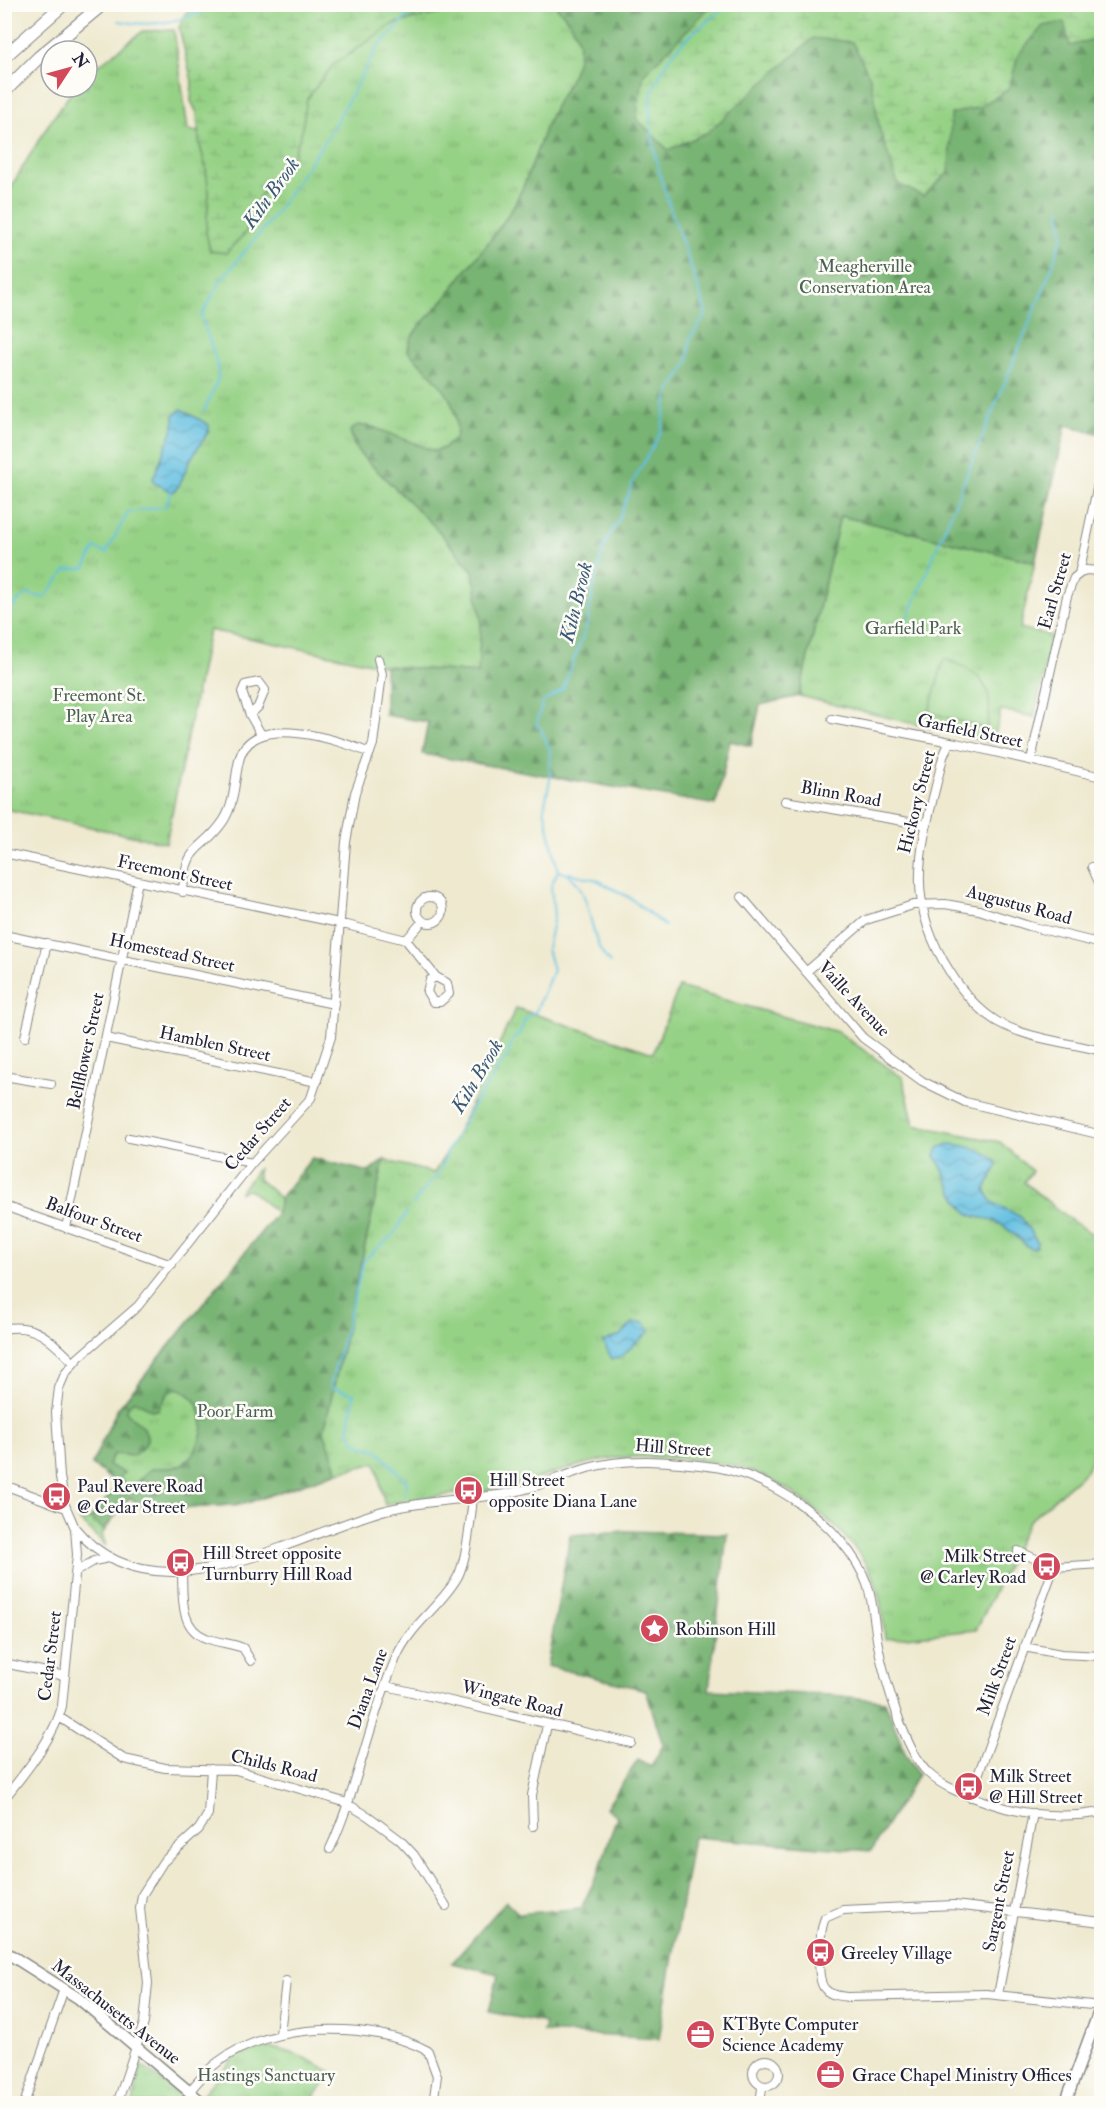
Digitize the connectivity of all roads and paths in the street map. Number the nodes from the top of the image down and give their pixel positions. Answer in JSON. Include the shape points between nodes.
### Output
{"nodes":[{"id":1,"x":64,"y":4,"type":"edge"},
{"id":2,"x":103,"y":4,"type":"edge"},
{"id":3,"x":4,"y":57,"type":"edge"},
{"id":4,"x":4,"y":92,"type":"edge"},
{"id":5,"x":1101,"y":465,"type":"edge"},
{"id":6,"x":1101,"y":571,"type":"edge"},
{"id":7,"x":1079,"y":574,"type":"junction"},
{"id":8,"x":378,"y":658,"type":"dead end"},
{"id":9,"x":250,"y":715,"type":"dead end"},
{"id":10,"x":832,"y":719,"type":"dead end"},
{"id":11,"x":261,"y":734,"type":"junction"},
{"id":12,"x":949,"y":743,"type":"junction"},
{"id":13,"x":370,"y":753,"type":"junction"},
{"id":14,"x":1031,"y":760,"type":"junction"},
{"id":15,"x":1101,"y":777,"type":"edge"},
{"id":16,"x":785,"y":801,"type":"dead end"},
{"id":17,"x":927,"y":825,"type":"junction"},
{"id":18,"x":4,"y":853,"type":"edge"},
{"id":19,"x":1092,"y":867,"type":"dead end"},
{"id":20,"x":138,"y":881,"type":"junction"},
{"id":21,"x":1101,"y":889,"type":"edge"},
{"id":22,"x":183,"y":892,"type":"junction"},
{"id":23,"x":742,"y":897,"type":"dead end"},
{"id":24,"x":922,"y":905,"type":"junction"},
{"id":25,"x":1101,"y":918,"type":"edge"},
{"id":26,"x":423,"y":921,"type":"dead end"},
{"id":27,"x":339,"y":923,"type":"junction"},
{"id":28,"x":4,"y":935,"type":"edge"},
{"id":29,"x":406,"y":940,"type":"junction"},
{"id":30,"x":47,"y":943,"type":"junction"},
{"id":31,"x":1099,"y":943,"type":"edge"},
{"id":32,"x":123,"y":961,"type":"junction"},
{"id":33,"x":806,"y":972,"type":"junction"},
{"id":34,"x":436,"y":977,"type":"dead end"},
{"id":35,"x":334,"y":1004,"type":"junction"},
{"id":36,"x":25,"y":1037,"type":"dead end"},
{"id":37,"x":106,"y":1038,"type":"junction"},
{"id":38,"x":1101,"y":1050,"type":"edge"},
{"id":39,"x":4,"y":1076,"type":"edge"},
{"id":40,"x":317,"y":1082,"type":"junction"},
{"id":41,"x":51,"y":1084,"type":"dead end"},
{"id":42,"x":1101,"y":1135,"type":"edge"},
{"id":43,"x":129,"y":1138,"type":"dead end"},
{"id":44,"x":252,"y":1164,"type":"junction"},
{"id":45,"x":4,"y":1206,"type":"edge"},
{"id":46,"x":66,"y":1228,"type":"junction"},
{"id":47,"x":172,"y":1265,"type":"junction"},
{"id":48,"x":4,"y":1329,"type":"edge"},
{"id":49,"x":74,"y":1363,"type":"junction"},
{"id":50,"x":4,"y":1485,"type":"edge"},
{"id":51,"x":473,"y":1497,"type":"junction"},
{"id":52,"x":66,"y":1508,"type":"junction"},
{"id":53,"x":75,"y":1528,"type":"junction"},
{"id":54,"x":1018,"y":1551,"type":"dead end"},
{"id":55,"x":110,"y":1558,"type":"junction"},
{"id":56,"x":1101,"y":1564,"type":"edge"},
{"id":57,"x":1054,"y":1567,"type":"junction"},
{"id":58,"x":77,"y":1571,"type":"junction"},
{"id":59,"x":182,"y":1572,"type":"junction"},
{"id":60,"x":1024,"y":1647,"type":"junction"},
{"id":61,"x":1101,"y":1656,"type":"edge"},
{"id":62,"x":251,"y":1661,"type":"dead end"},
{"id":63,"x":4,"y":1663,"type":"edge"},
{"id":64,"x":65,"y":1676,"type":"junction"},
{"id":65,"x":386,"y":1686,"type":"junction"},
{"id":66,"x":59,"y":1717,"type":"junction"},
{"id":67,"x":548,"y":1725,"type":"junction"},
{"id":68,"x":631,"y":1743,"type":"dead end"},
{"id":69,"x":211,"y":1769,"type":"junction"},
{"id":70,"x":970,"y":1797,"type":"junction"},
{"id":71,"x":4,"y":1799,"type":"edge"},
{"id":72,"x":348,"y":1805,"type":"junction"},
{"id":73,"x":1101,"y":1812,"type":"edge"},
{"id":74,"x":1033,"y":1814,"type":"junction"},
{"id":75,"x":533,"y":1826,"type":"dead end"},
{"id":76,"x":330,"y":1849,"type":"dead end"},
{"id":77,"x":446,"y":1906,"type":"dead end"},
{"id":78,"x":1014,"y":1912,"type":"junction"},
{"id":79,"x":1101,"y":1922,"type":"edge"},
{"id":80,"x":4,"y":1951,"type":"edge"},
{"id":81,"x":286,"y":1981,"type":"dead end"},
{"id":82,"x":64,"y":1989,"type":"junction"},
{"id":83,"x":998,"y":1995,"type":"junction"},
{"id":84,"x":1101,"y":2004,"type":"edge"},
{"id":85,"x":280,"y":2034,"type":"junction"},
{"id":86,"x":135,"y":2047,"type":"junction"},
{"id":87,"x":762,"y":2088,"type":"dead end"},
{"id":88,"x":189,"y":2092,"type":"junction"},
{"id":89,"x":24,"y":2103,"type":"edge"},
{"id":90,"x":117,"y":2103,"type":"edge"},
{"id":91,"x":204,"y":2103,"type":"edge"},
{"id":92,"x":433,"y":2103,"type":"edge"},
{"id":93,"x":760,"y":2103,"type":"edge"},
{"id":94,"x":1065,"y":2103,"type":"edge"}],
"edges":[{"from":1,"to":3,"type":"highway"},
{"from":2,"to":4,"type":"highway"},
{"from":5,"to":7,"type":"street","name":"Earl Street"},
{"from":6,"to":7,"type":"street","via":[[1085,570]]},
{"from":7,"to":14,"type":"street","name":"Earl Street","via":[[1066,596]]},
{"from":8,"to":13,"type":"street","name":"Cedar Street","via":[[382,674],[380,706]]},
{"from":9,"to":11,"type":"street"},
{"from":10,"to":12,"type":"street","name":"Garfield Street"},
{"from":11,"to":13,"type":"street","via":[[273,731],[310,735]]},
{"from":11,"to":22,"type":"street","via":[[249,742],[241,755],[223,822],[192,852],[183,874]]},
{"from":12,"to":14,"type":"street","name":"Garfield Street"},
{"from":12,"to":17,"type":"street","name":"Hickory Street"},
{"from":13,"to":27,"type":"street","name":"Cedar Street","via":[[353,803]]},
{"from":14,"to":15,"type":"street","name":"Garfield Street"},
{"from":16,"to":17,"type":"street","name":"Blinn Road"},
{"from":17,"to":24,"type":"street","name":"Hickory Street","via":[[918,881]]},
{"from":18,"to":20,"type":"street","name":"Freemont Street"},
{"from":19,"to":21,"type":"street"},
{"from":20,"to":22,"type":"street","name":"Freemont Street"},
{"from":20,"to":32,"type":"street","name":"Bellflower Street"},
{"from":22,"to":27,"type":"street","name":"Freemont Street"},
{"from":23,"to":33,"type":"street","name":"Vaille Avenue"},
{"from":24,"to":31,"type":"street","name":"Augustus Road","via":[[980,910]]},
{"from":24,"to":33,"type":"street","name":"Augustus Road","via":[[866,920]]},
{"from":24,"to":38,"type":"street","name":"Hickory Street","via":[[943,961],[964,993],[996,1021],[1032,1035]]},
{"from":25,"to":31,"type":"street"},
{"from":26,"to":29,"type":"street"},
{"from":27,"to":29,"type":"street","name":"Freemont Street"},
{"from":27,"to":35,"type":"street","name":"Cedar Street"},
{"from":28,"to":30,"type":"street","name":"Homestead Street"},
{"from":29,"to":34,"type":"street"},
{"from":30,"to":32,"type":"street","name":"Homestead Street"},
{"from":30,"to":36,"type":"street"},
{"from":32,"to":35,"type":"street","name":"Homestead Street"},
{"from":32,"to":37,"type":"street","name":"Bellflower Street"},
{"from":33,"to":42,"type":"street","name":"Vaille Avenue","via":[[863,1038],[943,1092],[981,1106]]},
{"from":35,"to":40,"type":"street","name":"Cedar Street","via":[[331,1037]]},
{"from":37,"to":40,"type":"street","name":"Hamblen Street"},
{"from":37,"to":46,"type":"street","name":"Bellflower Street"},
{"from":39,"to":41,"type":"street"},
{"from":40,"to":44,"type":"street","name":"Cedar Street","via":[[311,1098]]},
{"from":43,"to":44,"type":"street"},
{"from":44,"to":47,"type":"street","name":"Cedar Street"},
{"from":45,"to":46,"type":"street","name":"Balfour Street"},
{"from":46,"to":47,"type":"street","name":"Balfour Street"},
{"from":47,"to":49,"type":"street","name":"Cedar Street","via":[[138,1306]]},
{"from":48,"to":49,"type":"street","via":[[25,1326],[38,1331]]},
{"from":49,"to":52,"type":"street","name":"Cedar Street","via":[[61,1382],[56,1408]]},
{"from":50,"to":52,"type":"street"},
{"from":51,"to":59,"type":"street","name":"Hill Street","via":[[386,1510],[232,1564]]},
{"from":51,"to":65,"type":"street","name":"Diana Lane","via":[[459,1575],[404,1641]]},
{"from":51,"to":70,"type":"street","name":"Hill Street","via":[[519,1491],[590,1468],[628,1461],[729,1469],[775,1488],[817,1519],[855,1558],[871,1597],[883,1668],[913,1753],[940,1783]]},
{"from":52,"to":53,"type":"street","name":"Cedar Street"},
{"from":53,"to":55,"type":"street","name":"Hill Street"},
{"from":53,"to":58,"type":"street","name":"Cedar Street"},
{"from":54,"to":57,"type":"street"},
{"from":55,"to":58,"type":"street","via":[[94,1561]]},
{"from":55,"to":59,"type":"street","name":"Hill Street"},
{"from":56,"to":57,"type":"street"},
{"from":57,"to":60,"type":"street","name":"Milk Street"},
{"from":58,"to":64,"type":"street","name":"Cedar Street"},
{"from":59,"to":62,"type":"street","via":[[183,1608],[193,1630],[203,1638],[243,1648]]},
{"from":60,"to":61,"type":"street"},
{"from":60,"to":70,"type":"street","name":"Milk Street"},
{"from":63,"to":64,"type":"street"},
{"from":64,"to":66,"type":"street","name":"Cedar Street"},
{"from":65,"to":67,"type":"street","name":"Wingate Road"},
{"from":65,"to":72,"type":"street","name":"Diana Lane"},
{"from":66,"to":69,"type":"street","name":"Childs Road","via":[[124,1759],[165,1768]]},
{"from":66,"to":71,"type":"street","name":"Cedar Street"},
{"from":67,"to":68,"type":"street","name":"Wingate Road"},
{"from":67,"to":75,"type":"street","via":[[532,1795]]},
{"from":69,"to":72,"type":"street","name":"Childs Road","via":[[236,1770]]},
{"from":69,"to":86,"type":"street","via":[[208,1814],[199,1829],[163,1862],[142,1895],[148,1983],[144,2023]]},
{"from":70,"to":74,"type":"street","name":"Hill Street"},
{"from":72,"to":76,"type":"street","name":"Diana Lane"},
{"from":72,"to":77,"type":"street","name":"Childs Road","via":[[383,1826],[414,1855]]},
{"from":73,"to":74,"type":"street","name":"Hill Street"},
{"from":74,"to":78,"type":"street","name":"Sargent Street"},
{"from":78,"to":79,"type":"street"},
{"from":78,"to":83,"type":"street","name":"Sargent Street"},
{"from":78,"to":83,"type":"street","via":[[954,1905],[843,1910],[825,1918],[822,1925],[822,1983],[834,1995]]},
{"from":80,"to":82,"type":"main road","name":"Massachusetts Avenue"},
{"from":81,"to":85,"type":"street"},
{"from":82,"to":86,"type":"main road","name":"Massachusetts Avenue"},
{"from":82,"to":89,"type":"street"},
{"from":83,"to":84,"type":"street"},
{"from":84,"to":94,"type":"main road"},
{"from":85,"to":88,"type":"street","via":[[218,2061]]},
{"from":85,"to":92,"type":"street","via":[[344,2031],[412,2043],[428,2051],[434,2064],[437,2076]]},
{"from":86,"to":88,"type":"main road","name":"Massachusetts Avenue"},
{"from":86,"to":90,"type":"street"},
{"from":87,"to":93,"type":"street"},
{"from":88,"to":91,"type":"main road","name":"Massachusetts Avenue"}]}
